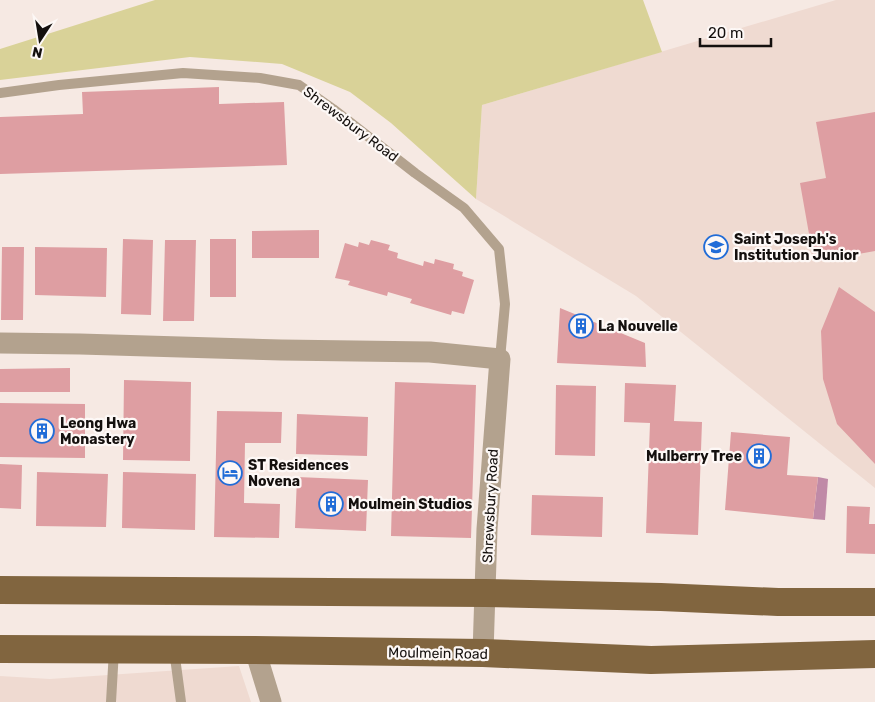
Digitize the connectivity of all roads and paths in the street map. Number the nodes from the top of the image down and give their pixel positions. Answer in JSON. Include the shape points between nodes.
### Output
{"nodes":[{"id":1,"x":0,"y":93,"type":"edge"},
{"id":2,"x":0,"y":343,"type":"edge"},
{"id":3,"x":500,"y":359,"type":"junction"},
{"id":4,"x":0,"y":590,"type":"edge"},
{"id":5,"x":485,"y":593,"type":"junction"},
{"id":6,"x":875,"y":602,"type":"edge"},
{"id":7,"x":0,"y":649,"type":"edge"},
{"id":8,"x":43,"y":649,"type":"junction"},
{"id":9,"x":114,"y":649,"type":"junction"},
{"id":10,"x":174,"y":649,"type":"junction"},
{"id":11,"x":255,"y":650,"type":"junction"},
{"id":12,"x":482,"y":654,"type":"junction"},
{"id":13,"x":875,"y":654,"type":"edge"},
{"id":14,"x":0,"y":664,"type":"edge"},
{"id":15,"x":112,"y":702,"type":"edge"},
{"id":16,"x":181,"y":702,"type":"edge"},
{"id":17,"x":271,"y":702,"type":"edge"}],
"edges":[{"from":1,"to":3,"type":"lane","name":"Shrewsbury Road","via":[[183,73],[260,78],[299,85],[464,208],[499,249],[505,304]]},
{"from":2,"to":3,"type":"street","via":[[430,352]]},
{"from":3,"to":5,"type":"street","name":"Shrewsbury Road"},
{"from":4,"to":5,"type":"main road"},
{"from":5,"to":6,"type":"main road"},
{"from":5,"to":12,"type":"street","name":"Shrewsbury Road"},
{"from":7,"to":8,"type":"main road","name":"Moulmein Road"},
{"from":8,"to":9,"type":"main road","name":"Moulmein Road"},
{"from":8,"to":14,"type":"main road"},
{"from":9,"to":10,"type":"main road","name":"Moulmein Road"},
{"from":9,"to":15,"type":"lane"},
{"from":10,"to":11,"type":"main road","name":"Moulmein Road"},
{"from":10,"to":16,"type":"lane"},
{"from":11,"to":12,"type":"main road","name":"Moulmein Road"},
{"from":11,"to":17,"type":"street"},
{"from":12,"to":13,"type":"main road","name":"Moulmein Road","via":[[651,660]]}]}
